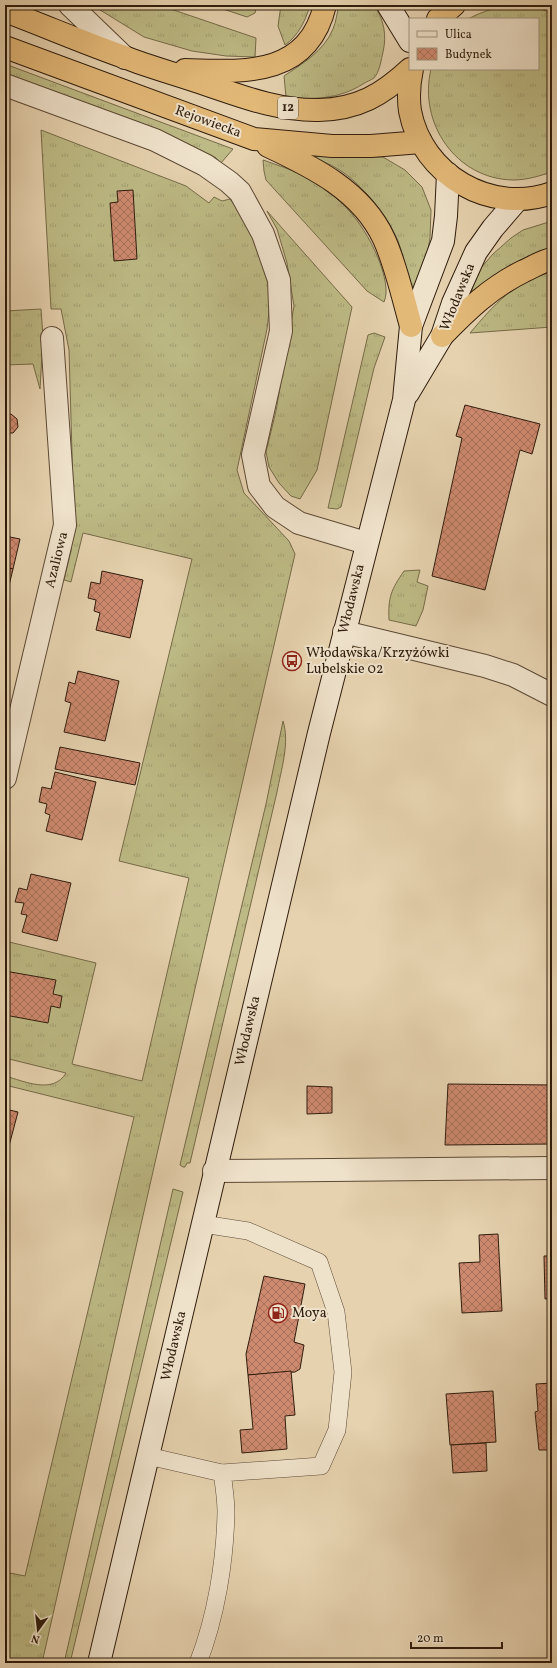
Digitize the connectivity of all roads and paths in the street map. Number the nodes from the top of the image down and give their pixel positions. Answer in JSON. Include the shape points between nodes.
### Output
{"nodes":[{"id":1,"x":70,"y":5,"type":"edge"},
{"id":2,"x":324,"y":5,"type":"edge"},
{"id":3,"x":388,"y":5,"type":"edge"},
{"id":4,"x":454,"y":5,"type":"edge"},
{"id":5,"x":5,"y":11,"type":"edge"},
{"id":6,"x":439,"y":18,"type":"edge"},
{"id":7,"x":409,"y":39,"type":"edge"},
{"id":8,"x":5,"y":47,"type":"edge"},
{"id":9,"x":124,"y":58,"type":"junction"},
{"id":10,"x":160,"y":69,"type":"junction"},
{"id":11,"x":410,"y":70,"type":"edge"},
{"id":12,"x":411,"y":70,"type":"edge"},
{"id":13,"x":5,"y":85,"type":"edge"},
{"id":14,"x":254,"y":139,"type":"junction"},
{"id":15,"x":421,"y":142,"type":"junction"},
{"id":16,"x":448,"y":174,"type":"junction"},
{"id":17,"x":552,"y":193,"type":"edge"},
{"id":18,"x":518,"y":199,"type":"junction"},
{"id":19,"x":552,"y":260,"type":"edge"},
{"id":20,"x":412,"y":326,"type":"junction"},
{"id":21,"x":442,"y":336,"type":"junction"},
{"id":22,"x":52,"y":338,"type":"dead end"},
{"id":23,"x":404,"y":400,"type":"junction"},
{"id":24,"x":366,"y":543,"type":"junction"},
{"id":25,"x":344,"y":632,"type":"junction"},
{"id":26,"x":552,"y":695,"type":"edge"},
{"id":27,"x":5,"y":778,"type":"edge"},
{"id":28,"x":552,"y":1168,"type":"edge"},
{"id":29,"x":214,"y":1171,"type":"junction"},
{"id":30,"x":203,"y":1224,"type":"junction"},
{"id":31,"x":148,"y":1456,"type":"junction"},
{"id":32,"x":222,"y":1473,"type":"junction"},
{"id":33,"x":99,"y":1663,"type":"edge"},
{"id":34,"x":198,"y":1663,"type":"edge"}],
"edges":[{"from":1,"to":9,"type":"main road"},
{"from":2,"to":10,"type":"highway","via":[[316,29],[305,45],[296,54],[275,65],[225,71]]},
{"from":3,"to":7,"type":"main road"},
{"from":4,"to":6,"type":"highway"},
{"from":5,"to":9,"type":"highway","number":"12"},
{"from":8,"to":14,"type":"highway","name":"Rejowiecka"},
{"from":9,"to":10,"type":"highway","number":"12"},
{"from":10,"to":11,"type":"highway","number":"12","via":[[267,105],[296,110],[320,110],[352,105],[372,98]]},
{"from":12,"to":15,"type":"highway","number":"12","via":[[410,111]]},
{"from":13,"to":24,"type":"main road","via":[[155,140],[206,165],[240,192],[264,234],[279,280],[281,331],[253,455],[259,486],[275,507],[299,523]]},
{"from":14,"to":15,"type":"highway","name":"Rejowiecka","via":[[332,146]]},
{"from":14,"to":20,"type":"highway","via":[[335,182],[372,218],[384,240]]},
{"from":15,"to":16,"type":"highway","number":"12","via":[[433,160]]},
{"from":16,"to":18,"type":"highway","number":"12","via":[[481,193],[493,197]]},
{"from":16,"to":20,"type":"main road","name":"Włodawska","via":[[443,242]]},
{"from":17,"to":18,"type":"highway","number":"12"},
{"from":18,"to":21,"type":"main road","name":"Włodawska","via":[[476,252],[453,303]]},
{"from":19,"to":21,"type":"highway","via":[[536,264],[487,293]]},
{"from":20,"to":23,"type":"main road","name":"Włodawska"},
{"from":21,"to":23,"type":"main road","name":"Włodawska"},
{"from":22,"to":27,"type":"main road","name":"Azaliowa","via":[[65,525]]},
{"from":23,"to":24,"type":"main road","name":"Włodawska"},
{"from":24,"to":25,"type":"main road","name":"Włodawska"},
{"from":25,"to":26,"type":"main road","via":[[485,666],[513,675]]},
{"from":25,"to":29,"type":"main road","name":"Włodawska"},
{"from":28,"to":29,"type":"main road"},
{"from":29,"to":30,"type":"main road","name":"Włodawska"},
{"from":30,"to":31,"type":"main road","name":"Włodawska"},
{"from":30,"to":32,"type":"lane","via":[[248,1231],[319,1262],[336,1312],[343,1372],[337,1430],[321,1466]]},
{"from":31,"to":32,"type":"lane"},
{"from":31,"to":33,"type":"main road","name":"Włodawska"},
{"from":32,"to":34,"type":"lane","via":[[226,1511],[222,1570],[205,1645]]}]}
